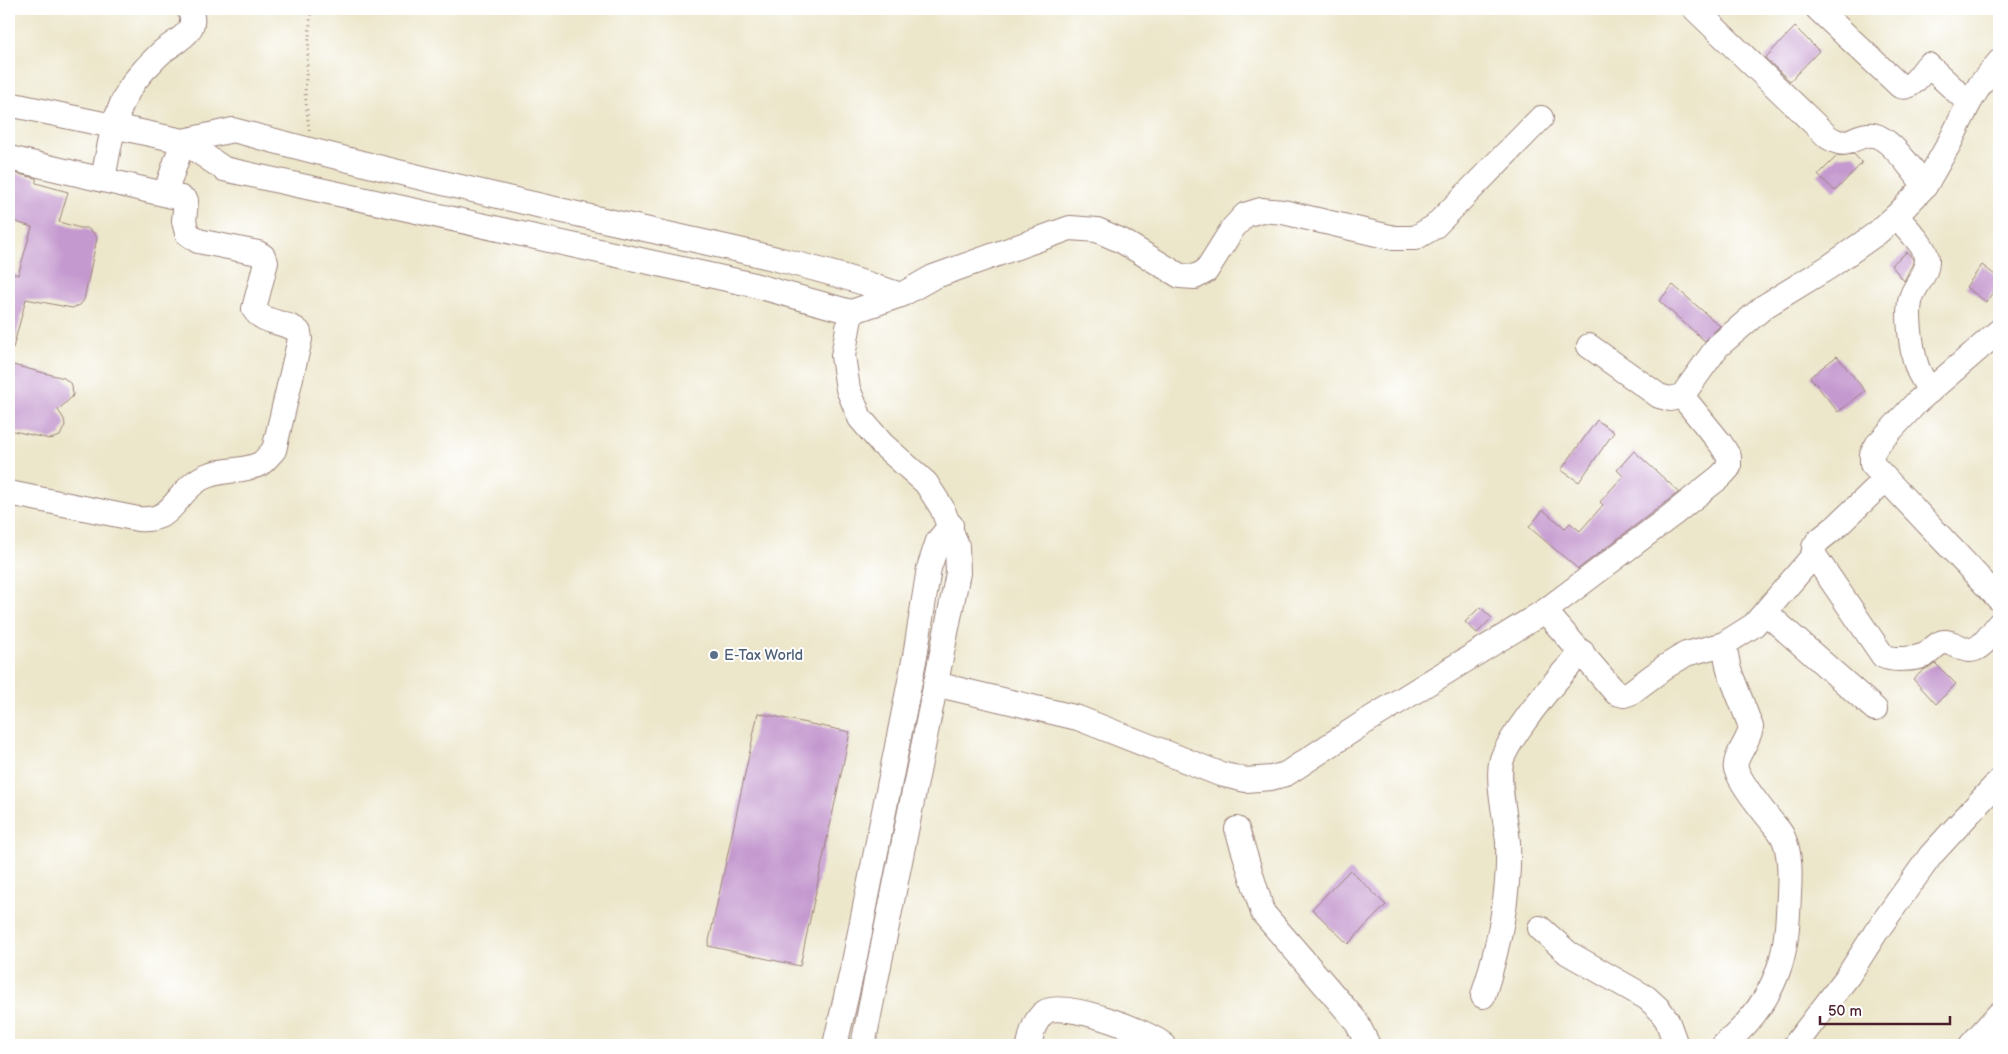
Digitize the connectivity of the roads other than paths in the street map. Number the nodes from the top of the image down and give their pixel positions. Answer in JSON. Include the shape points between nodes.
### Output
{"nodes":[{"id":1,"x":189,"y":9,"type":"edge"},
{"id":2,"x":1695,"y":9,"type":"edge"},
{"id":3,"x":1818,"y":9,"type":"edge"},
{"id":4,"x":1999,"y":62,"type":"edge"},
{"id":5,"x":1969,"y":103,"type":"junction"},
{"id":6,"x":9,"y":104,"type":"edge"},
{"id":7,"x":1541,"y":118,"type":"dead end"},
{"id":8,"x":113,"y":127,"type":"junction"},
{"id":9,"x":183,"y":141,"type":"junction"},
{"id":10,"x":9,"y":158,"type":"edge"},
{"id":11,"x":103,"y":180,"type":"junction"},
{"id":12,"x":1925,"y":186,"type":"junction"},
{"id":13,"x":165,"y":194,"type":"junction"},
{"id":14,"x":1896,"y":216,"type":"junction"},
{"id":15,"x":901,"y":295,"type":"junction"},
{"id":16,"x":851,"y":312,"type":"junction"},
{"id":17,"x":1999,"y":331,"type":"edge"},
{"id":18,"x":1589,"y":346,"type":"dead end"},
{"id":19,"x":1930,"y":391,"type":"junction"},
{"id":20,"x":1682,"y":396,"type":"junction"},
{"id":21,"x":1886,"y":479,"type":"junction"},
{"id":22,"x":9,"y":493,"type":"edge"},
{"id":23,"x":951,"y":525,"type":"junction"},
{"id":24,"x":1814,"y":555,"type":"junction"},
{"id":25,"x":1999,"y":599,"type":"edge"},
{"id":26,"x":1545,"y":612,"type":"junction"},
{"id":27,"x":1766,"y":613,"type":"junction"},
{"id":28,"x":1999,"y":624,"type":"edge"},
{"id":29,"x":1724,"y":644,"type":"junction"},
{"id":30,"x":1582,"y":652,"type":"junction"},
{"id":31,"x":935,"y":684,"type":"junction"},
{"id":32,"x":906,"y":701,"type":"junction"},
{"id":33,"x":930,"y":707,"type":"junction"},
{"id":34,"x":1875,"y":709,"type":"dead end"},
{"id":35,"x":1999,"y":780,"type":"edge"},
{"id":36,"x":1237,"y":829,"type":"dead end"},
{"id":37,"x":1540,"y":928,"type":"dead end"},
{"id":38,"x":1483,"y":996,"type":"dead end"},
{"id":39,"x":1999,"y":1014,"type":"edge"},
{"id":40,"x":835,"y":1045,"type":"edge"},
{"id":41,"x":863,"y":1045,"type":"edge"},
{"id":42,"x":1029,"y":1045,"type":"edge"},
{"id":43,"x":1164,"y":1045,"type":"edge"},
{"id":44,"x":1368,"y":1045,"type":"edge"},
{"id":45,"x":1676,"y":1045,"type":"edge"},
{"id":46,"x":1724,"y":1045,"type":"edge"},
{"id":47,"x":1795,"y":1045,"type":"edge"},
{"id":48,"x":1971,"y":1045,"type":"edge"}],
"edges":[{"from":1,"to":8,"type":"street","via":[[192,26],[186,35],[142,71],[126,94]]},
{"from":2,"to":12,"type":"street","via":[[1828,136],[1838,143],[1851,142],[1869,134],[1879,137],[1889,143]]},
{"from":3,"to":5,"type":"street","via":[[1900,86],[1910,86],[1928,65]]},
{"from":4,"to":5,"type":"street"},
{"from":5,"to":12,"type":"street"},
{"from":6,"to":8,"type":"street"},
{"from":7,"to":15,"type":"street","via":[[1434,227],[1415,238],[1394,238],[1283,212],[1261,210],[1245,215],[1206,271],[1195,277],[1180,276],[1097,230],[1070,228],[933,278]]},
{"from":8,"to":9,"type":"street"},
{"from":8,"to":11,"type":"street"},
{"from":9,"to":13,"type":"street"},
{"from":9,"to":15,"type":"street","via":[[233,130],[556,210],[786,262]]},
{"from":9,"to":16,"type":"street","via":[[224,169],[750,284]]},
{"from":10,"to":11,"type":"street"},
{"from":11,"to":13,"type":"street"},
{"from":12,"to":14,"type":"street"},
{"from":13,"to":22,"type":"street","via":[[186,201],[184,221],[187,233],[198,241],[263,256],[266,262],[254,309],[262,317],[299,332],[274,450],[260,463],[200,479],[184,491],[164,516],[151,520]]},
{"from":14,"to":19,"type":"street","via":[[1925,251],[1927,258],[1926,271],[1911,296],[1909,312],[1919,373]]},
{"from":14,"to":20,"type":"street","via":[[1878,233],[1765,306],[1724,339]]},
{"from":15,"to":16,"type":"street"},
{"from":16,"to":23,"type":"street","via":[[843,356],[848,389],[860,418],[882,444],[926,483]]},
{"from":17,"to":19,"type":"street"},
{"from":18,"to":20,"type":"street","via":[[1659,396],[1670,399]]},
{"from":19,"to":21,"type":"street","via":[[1872,454],[1872,464]]},
{"from":20,"to":26,"type":"street","via":[[1721,444],[1729,457],[1729,467]]},
{"from":21,"to":24,"type":"street","via":[[1818,541]]},
{"from":21,"to":25,"type":"street"},
{"from":23,"to":31,"type":"street","via":[[957,546],[958,573]]},
{"from":23,"to":32,"type":"street","via":[[938,541],[929,568]]},
{"from":24,"to":27,"type":"street"},
{"from":24,"to":28,"type":"street","via":[[1883,656],[1889,659],[1921,657],[1945,642],[1971,651],[1984,643]]},
{"from":26,"to":30,"type":"street"},
{"from":26,"to":31,"type":"street","via":[[1286,774],[1271,778],[1246,780],[1220,774],[1078,718]]},
{"from":27,"to":29,"type":"street","via":[[1754,625]]},
{"from":27,"to":34,"type":"street"},
{"from":29,"to":30,"type":"street","via":[[1686,654],[1624,695],[1616,693]]},
{"from":29,"to":46,"type":"street","via":[[1730,670],[1752,727],[1737,759],[1736,769],[1783,837],[1790,883],[1780,965],[1759,1008]]},
{"from":30,"to":38,"type":"street","via":[[1535,706],[1502,760],[1500,775],[1508,842],[1504,916]]},
{"from":31,"to":33,"type":"street"},
{"from":32,"to":33,"type":"street"},
{"from":32,"to":40,"type":"street"},
{"from":33,"to":41,"type":"street"},
{"from":35,"to":47,"type":"street","via":[[1931,855],[1848,976]]},
{"from":36,"to":44,"type":"street","via":[[1263,913],[1356,1021]]},
{"from":37,"to":45,"type":"street","via":[[1568,953],[1647,998],[1667,1020]]},
{"from":39,"to":48,"type":"street"},
{"from":42,"to":43,"type":"street","via":[[1034,1024],[1054,1008],[1119,1023]]}]}
